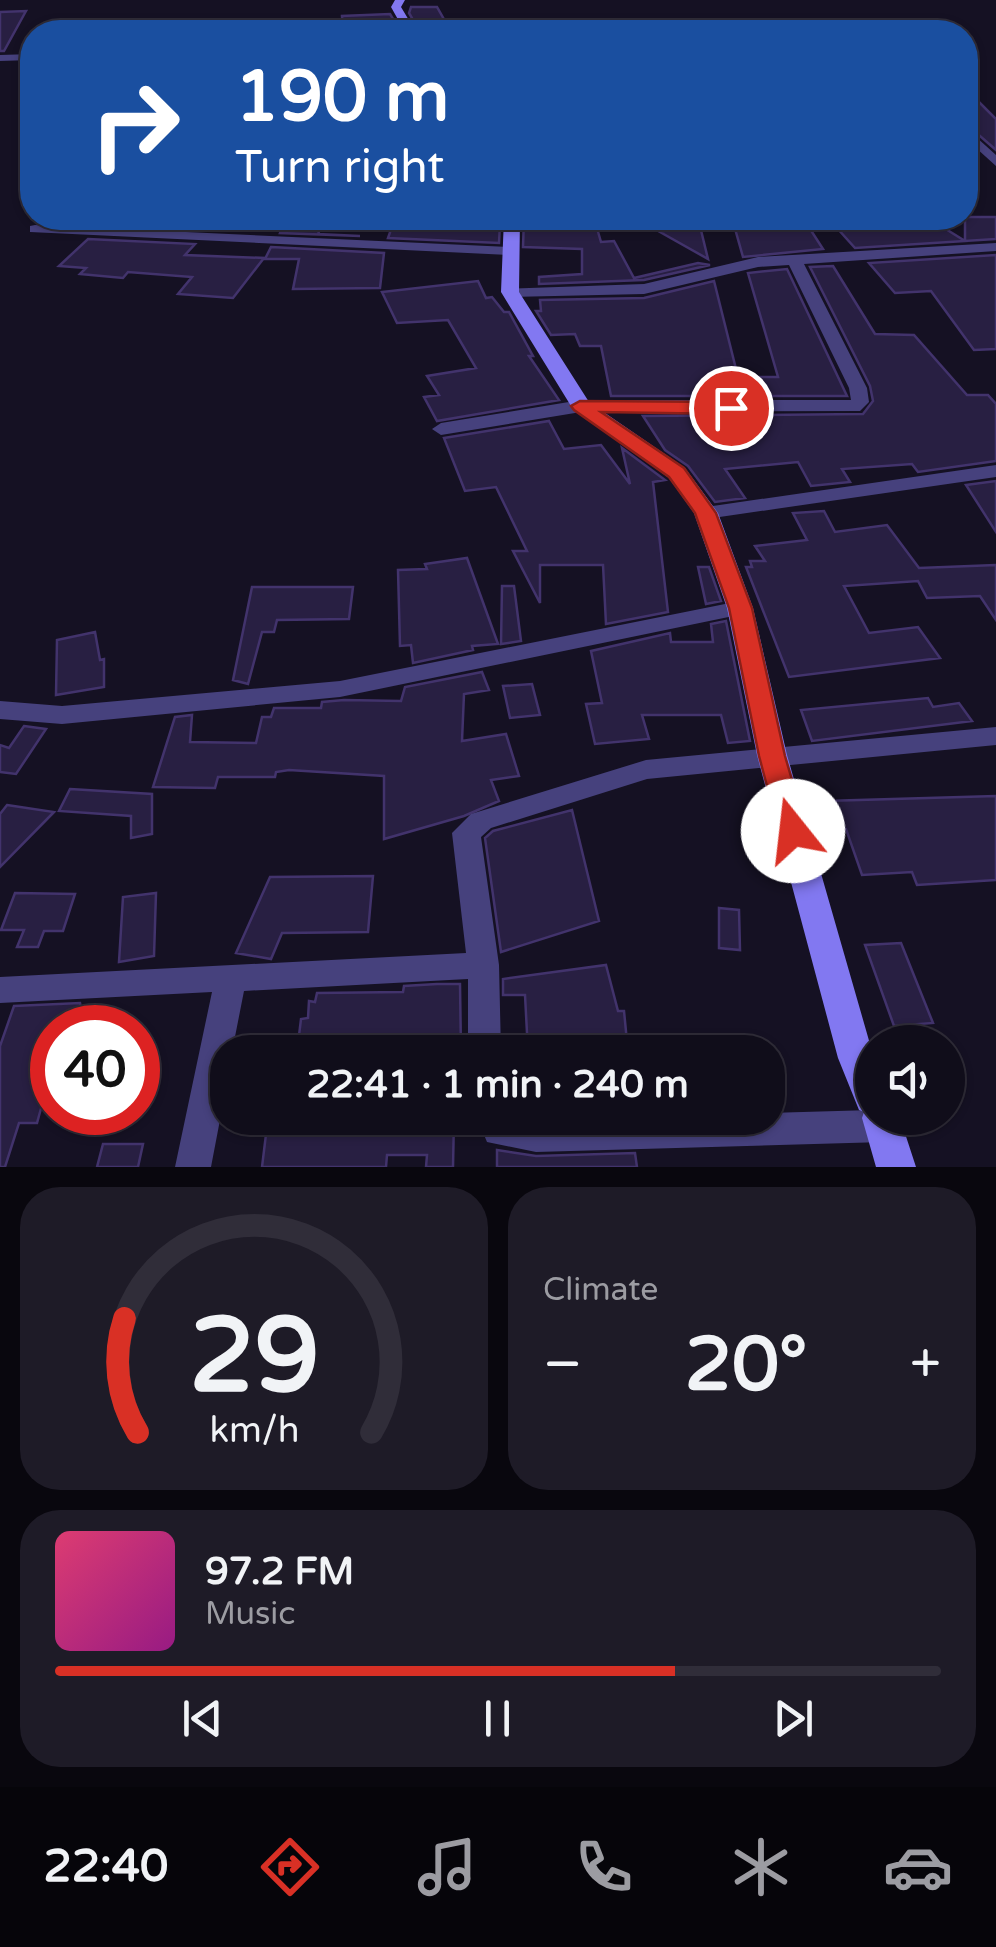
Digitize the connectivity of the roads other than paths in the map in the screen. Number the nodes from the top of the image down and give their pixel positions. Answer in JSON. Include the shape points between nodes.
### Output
{"nodes":[{"id":1,"x":978,"y":144,"type":"edge"},
{"id":2,"x":996,"y":162,"type":"edge"},
{"id":3,"x":56,"y":230,"type":"edge"},
{"id":4,"x":511,"y":230,"type":"edge"},
{"id":5,"x":996,"y":247,"type":"edge"},
{"id":6,"x":509,"y":252,"type":"junction"},
{"id":7,"x":794,"y":258,"type":"junction"},
{"id":8,"x":510,"y":292,"type":"junction"},
{"id":9,"x":580,"y":406,"type":"junction"},
{"id":10,"x":441,"y":430,"type":"dead end"},
{"id":11,"x":996,"y":471,"type":"edge"},
{"id":12,"x":706,"y":513,"type":"junction"},
{"id":13,"x":740,"y":608,"type":"junction"},
{"id":14,"x":0,"y":710,"type":"edge"},
{"id":15,"x":996,"y":736,"type":"edge"},
{"id":16,"x":772,"y":756,"type":"junction"},
{"id":17,"x":483,"y":965,"type":"junction"},
{"id":18,"x":230,"y":980,"type":"junction"},
{"id":19,"x":0,"y":990,"type":"edge"},
{"id":20,"x":485,"y":1035,"type":"edge"},
{"id":21,"x":855,"y":1054,"type":"edge"},
{"id":22,"x":855,"y":1116,"type":"edge"},
{"id":23,"x":785,"y":1120,"type":"edge"},
{"id":24,"x":886,"y":1135,"type":"edge"},
{"id":25,"x":194,"y":1167,"type":"edge"},
{"id":26,"x":896,"y":1167,"type":"edge"}],
"edges":[{"from":1,"to":2,"type":"street"},
{"from":3,"to":6,"type":"street"},
{"from":4,"to":6,"type":"street"},
{"from":5,"to":7,"type":"street"},
{"from":6,"to":8,"type":"street"},
{"from":7,"to":8,"type":"street","via":[[738,264],[644,289]]},
{"from":7,"to":9,"type":"street","via":[[860,402],[844,410]]},
{"from":8,"to":9,"type":"street"},
{"from":9,"to":10,"type":"street"},
{"from":9,"to":12,"type":"street","via":[[676,473]]},
{"from":11,"to":12,"type":"street"},
{"from":12,"to":13,"type":"street"},
{"from":13,"to":14,"type":"street","via":[[340,688],[62,714]]},
{"from":13,"to":16,"type":"street"},
{"from":15,"to":16,"type":"street"},
{"from":16,"to":17,"type":"street","via":[[646,770],[553,796],[466,832]]},
{"from":16,"to":21,"type":"street"},
{"from":17,"to":18,"type":"street"},
{"from":17,"to":20,"type":"street"},
{"from":18,"to":19,"type":"street"},
{"from":18,"to":25,"type":"street"},
{"from":22,"to":23,"type":"street"},
{"from":24,"to":26,"type":"street"}]}
